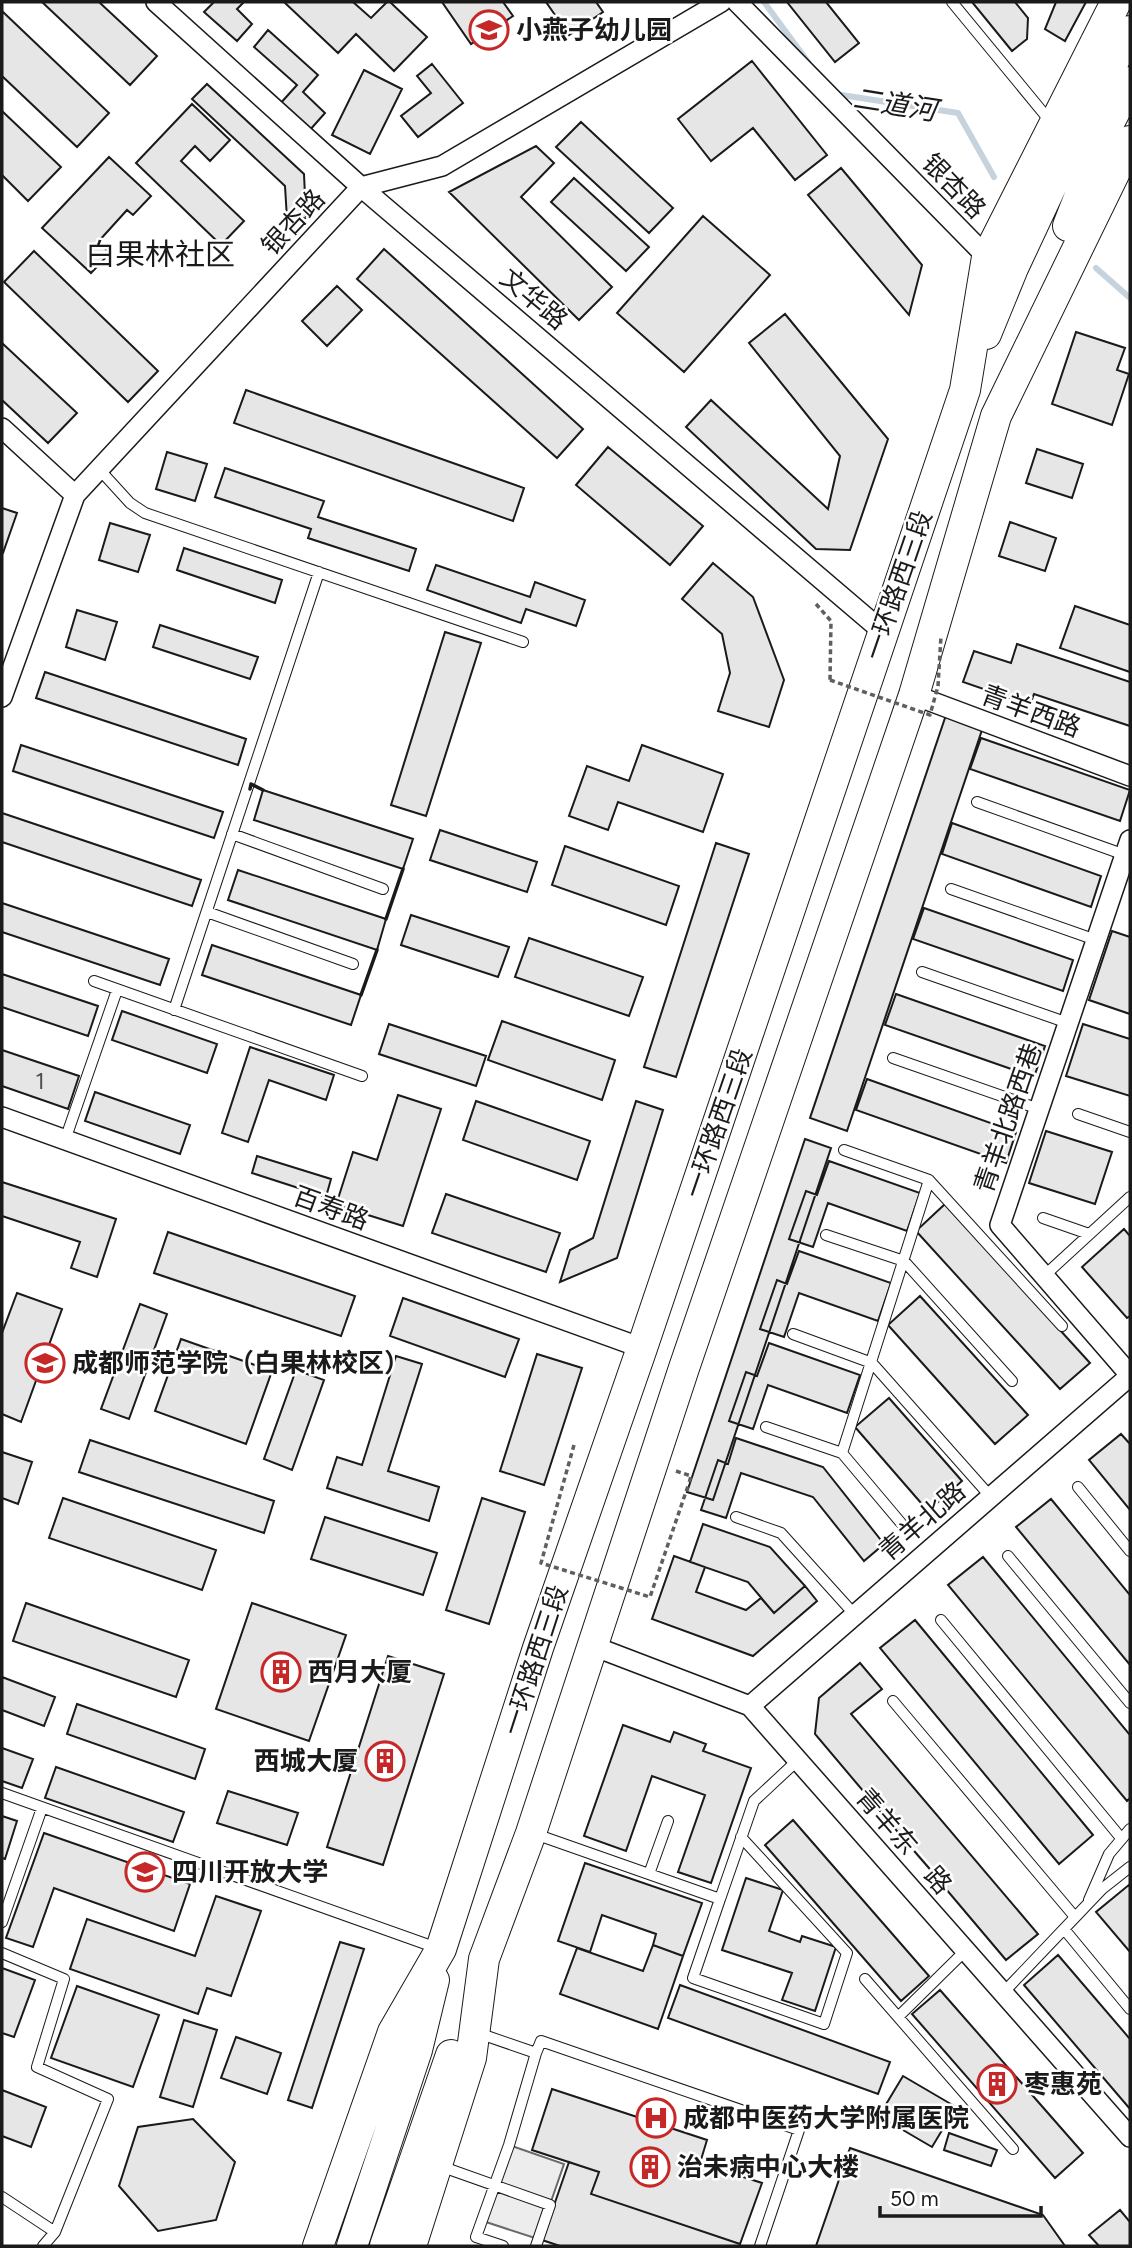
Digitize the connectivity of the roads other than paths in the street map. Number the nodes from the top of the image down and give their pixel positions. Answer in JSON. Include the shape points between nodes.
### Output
{"nodes":[{"id":1,"x":156,"y":2,"type":"edge"},
{"id":2,"x":720,"y":2,"type":"edge"},
{"id":3,"x":737,"y":2,"type":"edge"},
{"id":4,"x":952,"y":2,"type":"edge"},
{"id":5,"x":1116,"y":2,"type":"edge"},
{"id":6,"x":1130,"y":32,"type":"edge"},
{"id":7,"x":1130,"y":82,"type":"edge"},
{"id":8,"x":1053,"y":124,"type":"junction"},
{"id":9,"x":1107,"y":129,"type":"edge"},
{"id":10,"x":361,"y":187,"type":"junction"},
{"id":11,"x":987,"y":257,"type":"junction"},
{"id":12,"x":965,"y":390,"type":"junction"},
{"id":13,"x":2,"y":428,"type":"edge"},
{"id":14,"x":99,"y":469,"type":"junction"},
{"id":15,"x":75,"y":495,"type":"junction"},
{"id":16,"x":318,"y":572,"type":"junction"},
{"id":17,"x":883,"y":631,"type":"junction"},
{"id":18,"x":523,"y":642,"type":"dead end"},
{"id":19,"x":914,"y":695,"type":"junction"},
{"id":20,"x":2,"y":697,"type":"edge"},
{"id":21,"x":1130,"y":776,"type":"edge"},
{"id":22,"x":977,"y":802,"type":"dead end"},
{"id":23,"x":232,"y":834,"type":"junction"},
{"id":24,"x":1128,"y":847,"type":"edge"},
{"id":25,"x":383,"y":889,"type":"dead end"},
{"id":26,"x":951,"y":889,"type":"dead end"},
{"id":27,"x":207,"y":912,"type":"junction"},
{"id":28,"x":1096,"y":940,"type":"junction"},
{"id":29,"x":354,"y":964,"type":"dead end"},
{"id":30,"x":922,"y":972,"type":"dead end"},
{"id":31,"x":94,"y":981,"type":"dead end"},
{"id":32,"x":117,"y":990,"type":"junction"},
{"id":33,"x":174,"y":1010,"type":"junction"},
{"id":34,"x":1068,"y":1023,"type":"junction"},
{"id":35,"x":893,"y":1058,"type":"dead end"},
{"id":36,"x":362,"y":1076,"type":"dead end"},
{"id":37,"x":1039,"y":1108,"type":"junction"},
{"id":38,"x":1078,"y":1114,"type":"dead end"},
{"id":39,"x":2,"y":1118,"type":"edge"},
{"id":40,"x":1130,"y":1132,"type":"edge"},
{"id":41,"x":65,"y":1140,"type":"junction"},
{"id":42,"x":844,"y":1150,"type":"dead end"},
{"id":43,"x":929,"y":1180,"type":"junction"},
{"id":44,"x":1129,"y":1201,"type":"edge"},
{"id":45,"x":1043,"y":1218,"type":"dead end"},
{"id":46,"x":1089,"y":1234,"type":"junction"},
{"id":47,"x":826,"y":1235,"type":"dead end"},
{"id":48,"x":904,"y":1261,"type":"junction"},
{"id":49,"x":1044,"y":1276,"type":"junction"},
{"id":50,"x":1062,"y":1326,"type":"dead end"},
{"id":51,"x":793,"y":1334,"type":"dead end"},
{"id":52,"x":642,"y":1348,"type":"junction"},
{"id":53,"x":872,"y":1363,"type":"junction"},
{"id":54,"x":1130,"y":1376,"type":"edge"},
{"id":55,"x":1012,"y":1381,"type":"dead end"},
{"id":56,"x":766,"y":1427,"type":"dead end"},
{"id":57,"x":842,"y":1453,"type":"junction"},
{"id":58,"x":1078,"y":1488,"type":"dead end"},
{"id":59,"x":990,"y":1496,"type":"junction"},
{"id":60,"x":736,"y":1517,"type":"dead end"},
{"id":61,"x":901,"y":1523,"type":"dead end"},
{"id":62,"x":1130,"y":1551,"type":"edge"},
{"id":63,"x":1008,"y":1556,"type":"dead end"},
{"id":64,"x":855,"y":1615,"type":"junction"},
{"id":65,"x":941,"y":1620,"type":"dead end"},
{"id":66,"x":593,"y":1646,"type":"junction"},
{"id":67,"x":893,"y":1701,"type":"dead end"},
{"id":68,"x":1130,"y":1703,"type":"edge"},
{"id":69,"x":750,"y":1706,"type":"junction"},
{"id":70,"x":798,"y":1760,"type":"junction"},
{"id":71,"x":2,"y":1793,"type":"edge"},
{"id":72,"x":42,"y":1808,"type":"junction"},
{"id":73,"x":668,"y":1821,"type":"dead end"},
{"id":74,"x":1130,"y":1829,"type":"edge"},
{"id":75,"x":531,"y":1833,"type":"junction"},
{"id":76,"x":741,"y":1837,"type":"junction"},
{"id":77,"x":1121,"y":1838,"type":"junction"},
{"id":78,"x":1130,"y":1867,"type":"edge"},
{"id":79,"x":649,"y":1874,"type":"junction"},
{"id":80,"x":720,"y":1899,"type":"junction"},
{"id":81,"x":1086,"y":1906,"type":"junction"},
{"id":82,"x":1075,"y":1917,"type":"junction"},
{"id":83,"x":2,"y":1922,"type":"edge"},
{"id":84,"x":1064,"y":1929,"type":"junction"},
{"id":85,"x":441,"y":1949,"type":"junction"},
{"id":86,"x":966,"y":1950,"type":"junction"},
{"id":87,"x":2,"y":1953,"type":"edge"},
{"id":88,"x":484,"y":1959,"type":"junction"},
{"id":89,"x":865,"y":1979,"type":"dead end"},
{"id":90,"x":1003,"y":1993,"type":"junction"},
{"id":91,"x":1130,"y":2008,"type":"edge"},
{"id":92,"x":898,"y":2017,"type":"junction"},
{"id":93,"x":474,"y":2031,"type":"junction"},
{"id":94,"x":536,"y":2053,"type":"junction"},
{"id":95,"x":1130,"y":2137,"type":"edge"},
{"id":96,"x":1013,"y":2149,"type":"dead end"},
{"id":97,"x":437,"y":2165,"type":"junction"},
{"id":98,"x":495,"y":2185,"type":"junction"},
{"id":99,"x":2,"y":2197,"type":"edge"},
{"id":100,"x":55,"y":2232,"type":"junction"},
{"id":101,"x":43,"y":2246,"type":"edge"},
{"id":102,"x":318,"y":2246,"type":"edge"},
{"id":103,"x":352,"y":2246,"type":"edge"},
{"id":104,"x":385,"y":2246,"type":"edge"},
{"id":105,"x":411,"y":2246,"type":"edge"},
{"id":106,"x":503,"y":2246,"type":"edge"},
{"id":107,"x":536,"y":2246,"type":"edge"},
{"id":108,"x":760,"y":2246,"type":"edge"}],
"edges":[{"from":1,"to":10,"type":"street","name":"文华路"},
{"from":2,"to":10,"type":"street","name":"银杏路","via":[[442,166]]},
{"from":3,"to":11,"type":"street","name":"银杏路"},
{"from":4,"to":8,"type":"lane"},
{"from":5,"to":8,"type":"main road","name":"一环路西三段"},
{"from":6,"to":9,"type":"main road"},
{"from":7,"to":9,"type":"main road"},
{"from":8,"to":11,"type":"main road","name":"一环路西三段"},
{"from":9,"to":12,"type":"main road","via":[[1013,268]]},
{"from":9,"to":19,"type":"main road","name":"一环路西三段","via":[[996,416]]},
{"from":10,"to":14,"type":"street","name":"银杏路"},
{"from":10,"to":17,"type":"street","name":"文华路"},
{"from":11,"to":12,"type":"main road","name":"一环路西三段"},
{"from":12,"to":17,"type":"main road","name":"一环路西三段"},
{"from":13,"to":15,"type":"street"},
{"from":14,"to":15,"type":"street","name":"银杏路"},
{"from":14,"to":16,"type":"lane","via":[[145,513]]},
{"from":15,"to":20,"type":"street","name":"银杏路"},
{"from":16,"to":18,"type":"lane"},
{"from":16,"to":23,"type":"lane"},
{"from":17,"to":52,"type":"main road","name":"一环路西三段"},
{"from":19,"to":21,"type":"street","name":"青羊西路"},
{"from":19,"to":66,"type":"main road","name":"一环路西三段"},
{"from":22,"to":24,"type":"lane"},
{"from":23,"to":25,"type":"lane"},
{"from":23,"to":27,"type":"lane"},
{"from":24,"to":28,"type":"street","name":"青羊北路西巷"},
{"from":26,"to":28,"type":"lane"},
{"from":27,"to":29,"type":"lane"},
{"from":27,"to":33,"type":"lane"},
{"from":28,"to":34,"type":"street","name":"青羊北路西巷"},
{"from":30,"to":34,"type":"lane"},
{"from":31,"to":32,"type":"lane"},
{"from":32,"to":33,"type":"lane"},
{"from":32,"to":41,"type":"lane"},
{"from":33,"to":36,"type":"lane"},
{"from":34,"to":37,"type":"street","name":"青羊北路西巷"},
{"from":35,"to":37,"type":"lane"},
{"from":37,"to":49,"type":"street","name":"青羊北路西巷","via":[[1000,1225]]},
{"from":38,"to":40,"type":"lane"},
{"from":39,"to":41,"type":"street","name":"百寿路"},
{"from":41,"to":52,"type":"street","name":"百寿路"},
{"from":42,"to":43,"type":"lane"},
{"from":43,"to":48,"type":"lane"},
{"from":43,"to":50,"type":"lane"},
{"from":44,"to":46,"type":"lane"},
{"from":45,"to":46,"type":"lane"},
{"from":46,"to":49,"type":"lane"},
{"from":47,"to":48,"type":"lane"},
{"from":48,"to":53,"type":"lane"},
{"from":48,"to":55,"type":"lane"},
{"from":49,"to":54,"type":"street","name":"青羊北路西巷"},
{"from":51,"to":53,"type":"lane"},
{"from":52,"to":85,"type":"main road","name":"一环路西三段"},
{"from":53,"to":57,"type":"lane"},
{"from":53,"to":59,"type":"lane"},
{"from":54,"to":59,"type":"street","name":"青羊北路"},
{"from":56,"to":57,"type":"lane"},
{"from":57,"to":61,"type":"lane"},
{"from":58,"to":62,"type":"lane"},
{"from":59,"to":64,"type":"street","name":"青羊北路"},
{"from":60,"to":64,"type":"lane","via":[[781,1534]]},
{"from":63,"to":68,"type":"lane"},
{"from":64,"to":69,"type":"street","name":"青羊北路"},
{"from":65,"to":77,"type":"lane"},
{"from":66,"to":69,"type":"street","name":"青羊东一路"},
{"from":66,"to":75,"type":"main road","name":"一环路西三段"},
{"from":67,"to":82,"type":"lane"},
{"from":69,"to":70,"type":"street","name":"青羊东一路"},
{"from":70,"to":76,"type":"lane","via":[[754,1801]]},
{"from":70,"to":86,"type":"street","name":"青羊东一路"},
{"from":71,"to":72,"type":"lane"},
{"from":72,"to":83,"type":"lane"},
{"from":72,"to":85,"type":"lane"},
{"from":73,"to":79,"type":"lane"},
{"from":74,"to":77,"type":"lane"},
{"from":75,"to":79,"type":"lane"},
{"from":75,"to":88,"type":"main road","name":"一环路西三段"},
{"from":76,"to":80,"type":"lane"},
{"from":76,"to":80,"type":"lane","via":[[847,1953],[824,2024],[693,1978]]},
{"from":77,"to":81,"type":"lane","via":[[1108,1854]]},
{"from":78,"to":81,"type":"lane"},
{"from":79,"to":80,"type":"lane"},
{"from":81,"to":82,"type":"lane"},
{"from":82,"to":84,"type":"lane"},
{"from":84,"to":90,"type":"lane"},
{"from":84,"to":91,"type":"lane"},
{"from":85,"to":102,"type":"main road","name":"一环路西三段","via":[[393,2032]]},
{"from":85,"to":103,"type":"main road","via":[[417,2050]]},
{"from":86,"to":90,"type":"street","name":"青羊东一路"},
{"from":86,"to":92,"type":"lane"},
{"from":87,"to":100,"type":"lane","via":[[64,1979],[37,2067],[108,2099]]},
{"from":88,"to":93,"type":"main road","name":"一环路西三段"},
{"from":88,"to":104,"type":"main road"},
{"from":89,"to":92,"type":"lane"},
{"from":90,"to":95,"type":"street","name":"青羊东一路"},
{"from":92,"to":96,"type":"lane"},
{"from":93,"to":94,"type":"lane"},
{"from":93,"to":97,"type":"main road","name":"一环路西三段","via":[[471,2058]]},
{"from":94,"to":98,"type":"lane"},
{"from":94,"to":108,"type":"lane","via":[[541,2041],[799,2130]]},
{"from":97,"to":98,"type":"lane"},
{"from":97,"to":105,"type":"main road","name":"一环路西三段"},
{"from":98,"to":106,"type":"lane","via":[[476,2237]]},
{"from":98,"to":107,"type":"lane","via":[[550,2205]]},
{"from":99,"to":100,"type":"lane"},
{"from":100,"to":101,"type":"lane"}]}
